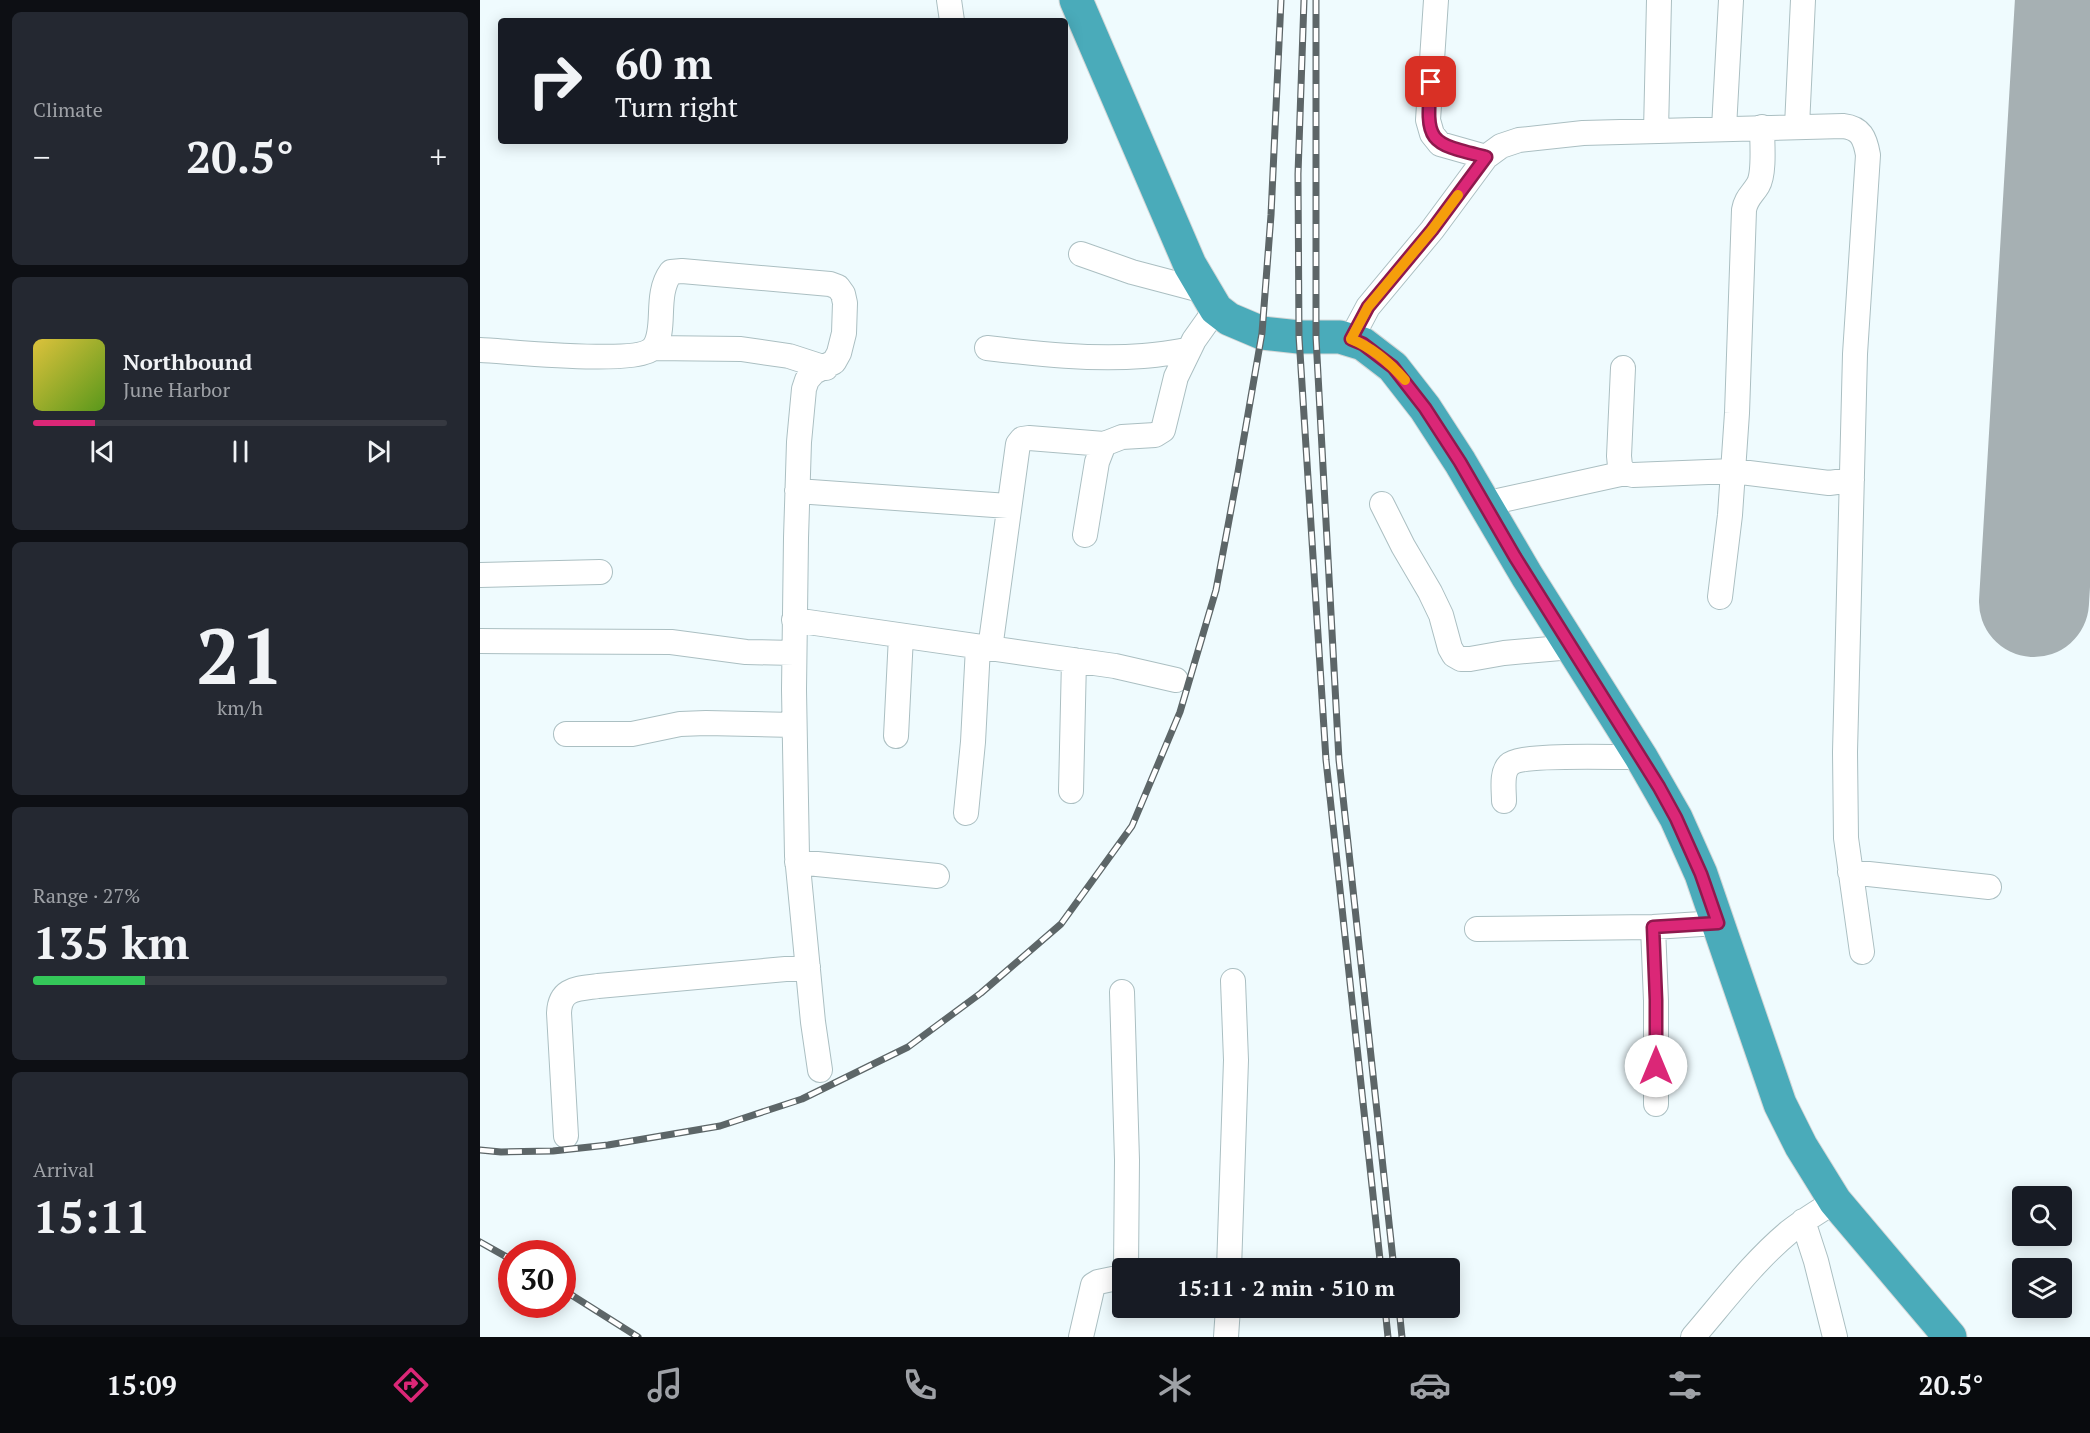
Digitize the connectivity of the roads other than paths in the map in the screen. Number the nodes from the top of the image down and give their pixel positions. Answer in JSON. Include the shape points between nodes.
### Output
{"nodes":[{"id":1,"x":949,"y":0,"type":"edge"},
{"id":2,"x":1076,"y":0,"type":"edge"},
{"id":3,"x":1436,"y":0,"type":"edge"},
{"id":4,"x":1659,"y":0,"type":"edge"},
{"id":5,"x":1731,"y":0,"type":"edge"},
{"id":6,"x":1803,"y":0,"type":"edge"},
{"id":7,"x":952,"y":18,"type":"edge"},
{"id":8,"x":1797,"y":126,"type":"junction"},
{"id":9,"x":1762,"y":127,"type":"junction"},
{"id":10,"x":1725,"y":128,"type":"junction"},
{"id":11,"x":1656,"y":131,"type":"junction"},
{"id":12,"x":1486,"y":157,"type":"junction"},
{"id":13,"x":1081,"y":254,"type":"dead end"},
{"id":14,"x":1210,"y":300,"type":"junction"},
{"id":15,"x":1351,"y":339,"type":"junction"},
{"id":16,"x":653,"y":348,"type":"junction"},
{"id":17,"x":987,"y":348,"type":"dead end"},
{"id":18,"x":480,"y":350,"type":"edge"},
{"id":19,"x":1189,"y":350,"type":"junction"},
{"id":20,"x":826,"y":368,"type":"junction"},
{"id":21,"x":1623,"y":368,"type":"dead end"},
{"id":22,"x":1104,"y":444,"type":"junction"},
{"id":23,"x":1733,"y":471,"type":"junction"},
{"id":24,"x":1625,"y":473,"type":"junction"},
{"id":25,"x":1852,"y":480,"type":"junction"},
{"id":26,"x":797,"y":491,"type":"junction"},
{"id":27,"x":1382,"y":504,"type":"dead end"},
{"id":28,"x":1484,"y":504,"type":"junction"},
{"id":29,"x":1008,"y":506,"type":"junction"},
{"id":30,"x":1085,"y":535,"type":"dead end"},
{"id":31,"x":600,"y":572,"type":"dead end"},
{"id":32,"x":480,"y":575,"type":"edge"},
{"id":33,"x":1720,"y":597,"type":"dead end"},
{"id":34,"x":794,"y":620,"type":"junction"},
{"id":35,"x":901,"y":636,"type":"junction"},
{"id":36,"x":480,"y":642,"type":"edge"},
{"id":37,"x":1572,"y":647,"type":"junction"},
{"id":38,"x":984,"y":648,"type":"junction"},
{"id":39,"x":794,"y":653,"type":"junction"},
{"id":40,"x":1074,"y":660,"type":"junction"},
{"id":41,"x":1176,"y":680,"type":"dead end"},
{"id":42,"x":794,"y":725,"type":"junction"},
{"id":43,"x":566,"y":734,"type":"dead end"},
{"id":44,"x":896,"y":736,"type":"dead end"},
{"id":45,"x":1641,"y":757,"type":"junction"},
{"id":46,"x":1071,"y":791,"type":"dead end"},
{"id":47,"x":1504,"y":801,"type":"dead end"},
{"id":48,"x":966,"y":813,"type":"dead end"},
{"id":49,"x":797,"y":862,"type":"junction"},
{"id":50,"x":1850,"y":872,"type":"junction"},
{"id":51,"x":937,"y":876,"type":"dead end"},
{"id":52,"x":1989,"y":887,"type":"dead end"},
{"id":53,"x":1718,"y":923,"type":"junction"},
{"id":54,"x":1653,"y":927,"type":"junction"},
{"id":55,"x":1477,"y":929,"type":"dead end"},
{"id":56,"x":1862,"y":952,"type":"dead end"},
{"id":57,"x":808,"y":967,"type":"junction"},
{"id":58,"x":1233,"y":981,"type":"dead end"},
{"id":59,"x":1122,"y":992,"type":"dead end"},
{"id":60,"x":820,"y":1070,"type":"dead end"},
{"id":61,"x":1656,"y":1104,"type":"dead end"},
{"id":62,"x":566,"y":1136,"type":"dead end"},
{"id":63,"x":1835,"y":1201,"type":"junction"},
{"id":64,"x":1803,"y":1221,"type":"junction"},
{"id":65,"x":1126,"y":1258,"type":"edge"},
{"id":66,"x":1229,"y":1258,"type":"edge"},
{"id":67,"x":1112,"y":1279,"type":"edge"},
{"id":68,"x":1227,"y":1318,"type":"edge"},
{"id":69,"x":1081,"y":1337,"type":"edge"},
{"id":70,"x":1226,"y":1337,"type":"edge"},
{"id":71,"x":1693,"y":1337,"type":"edge"},
{"id":72,"x":1834,"y":1337,"type":"edge"},
{"id":73,"x":1950,"y":1337,"type":"edge"}],
"edges":[{"from":1,"to":7,"type":"street"},
{"from":2,"to":14,"type":"highway","via":[[1190,265]]},
{"from":3,"to":12,"type":"street","via":[[1428,120],[1432,134],[1440,144]]},
{"from":4,"to":11,"type":"street"},
{"from":5,"to":10,"type":"street"},
{"from":6,"to":8,"type":"street"},
{"from":8,"to":9,"type":"street"},
{"from":8,"to":25,"type":"street","via":[[1852,127],[1866,142]]},
{"from":9,"to":10,"type":"street"},
{"from":9,"to":23,"type":"street","via":[[1761,176],[1745,201],[1744,210]]},
{"from":10,"to":11,"type":"street"},
{"from":11,"to":12,"type":"street","via":[[1519,140]]},
{"from":12,"to":15,"type":"street","via":[[1368,307]]},
{"from":13,"to":14,"type":"street"},
{"from":14,"to":15,"type":"highway","via":[[1229,319],[1262,333]]},
{"from":14,"to":19,"type":"street"},
{"from":15,"to":28,"type":"highway","via":[[1378,354],[1408,384]]},
{"from":16,"to":18,"type":"street","via":[[645,354],[595,356]]},
{"from":16,"to":20,"type":"street","via":[[741,349],[789,356]]},
{"from":16,"to":20,"type":"street","via":[[658,338],[665,280],[671,272],[813,282],[838,287],[845,303],[839,353]]},
{"from":17,"to":19,"type":"street","via":[[1112,356]]},
{"from":19,"to":22,"type":"street","via":[[1176,377],[1160,434],[1122,437]]},
{"from":20,"to":26,"type":"street","via":[[814,372],[804,389]]},
{"from":21,"to":24,"type":"street","via":[[1619,456]]},
{"from":22,"to":29,"type":"street","via":[[1022,439]]},
{"from":22,"to":30,"type":"street","via":[[1097,462]]},
{"from":23,"to":24,"type":"street"},
{"from":23,"to":25,"type":"street","via":[[1829,483]]},
{"from":23,"to":33,"type":"street"},
{"from":24,"to":28,"type":"street"},
{"from":25,"to":50,"type":"street","via":[[1845,762]]},
{"from":26,"to":29,"type":"street"},
{"from":26,"to":34,"type":"street"},
{"from":27,"to":37,"type":"street","via":[[1441,615],[1454,655],[1470,659]]},
{"from":28,"to":37,"type":"highway"},
{"from":29,"to":38,"type":"street"},
{"from":31,"to":32,"type":"street"},
{"from":34,"to":35,"type":"street"},
{"from":34,"to":39,"type":"street"},
{"from":35,"to":38,"type":"street"},
{"from":35,"to":44,"type":"street"},
{"from":36,"to":39,"type":"street","via":[[671,642],[746,652]]},
{"from":37,"to":45,"type":"highway"},
{"from":38,"to":40,"type":"street"},
{"from":38,"to":48,"type":"street"},
{"from":39,"to":42,"type":"street"},
{"from":40,"to":41,"type":"street"},
{"from":40,"to":46,"type":"street"},
{"from":42,"to":43,"type":"street","via":[[680,724],[632,734]]},
{"from":42,"to":49,"type":"street"},
{"from":45,"to":47,"type":"street","via":[[1519,759],[1506,768]]},
{"from":45,"to":53,"type":"highway","via":[[1676,818]]},
{"from":49,"to":51,"type":"street"},
{"from":49,"to":57,"type":"street"},
{"from":50,"to":52,"type":"street"},
{"from":50,"to":56,"type":"street"},
{"from":53,"to":54,"type":"street"},
{"from":53,"to":63,"type":"highway","via":[[1780,1104]]},
{"from":54,"to":55,"type":"street"},
{"from":54,"to":61,"type":"street"},
{"from":57,"to":60,"type":"street"},
{"from":57,"to":62,"type":"street","via":[[664,979],[577,989],[565,994],[559,1013]]},
{"from":58,"to":66,"type":"street","via":[[1236,1060]]},
{"from":59,"to":65,"type":"street"},
{"from":63,"to":64,"type":"street"},
{"from":63,"to":73,"type":"highway"},
{"from":64,"to":71,"type":"street","via":[[1748,1272]]},
{"from":64,"to":72,"type":"street"},
{"from":67,"to":69,"type":"street","via":[[1093,1285]]},
{"from":68,"to":70,"type":"street"}]}
